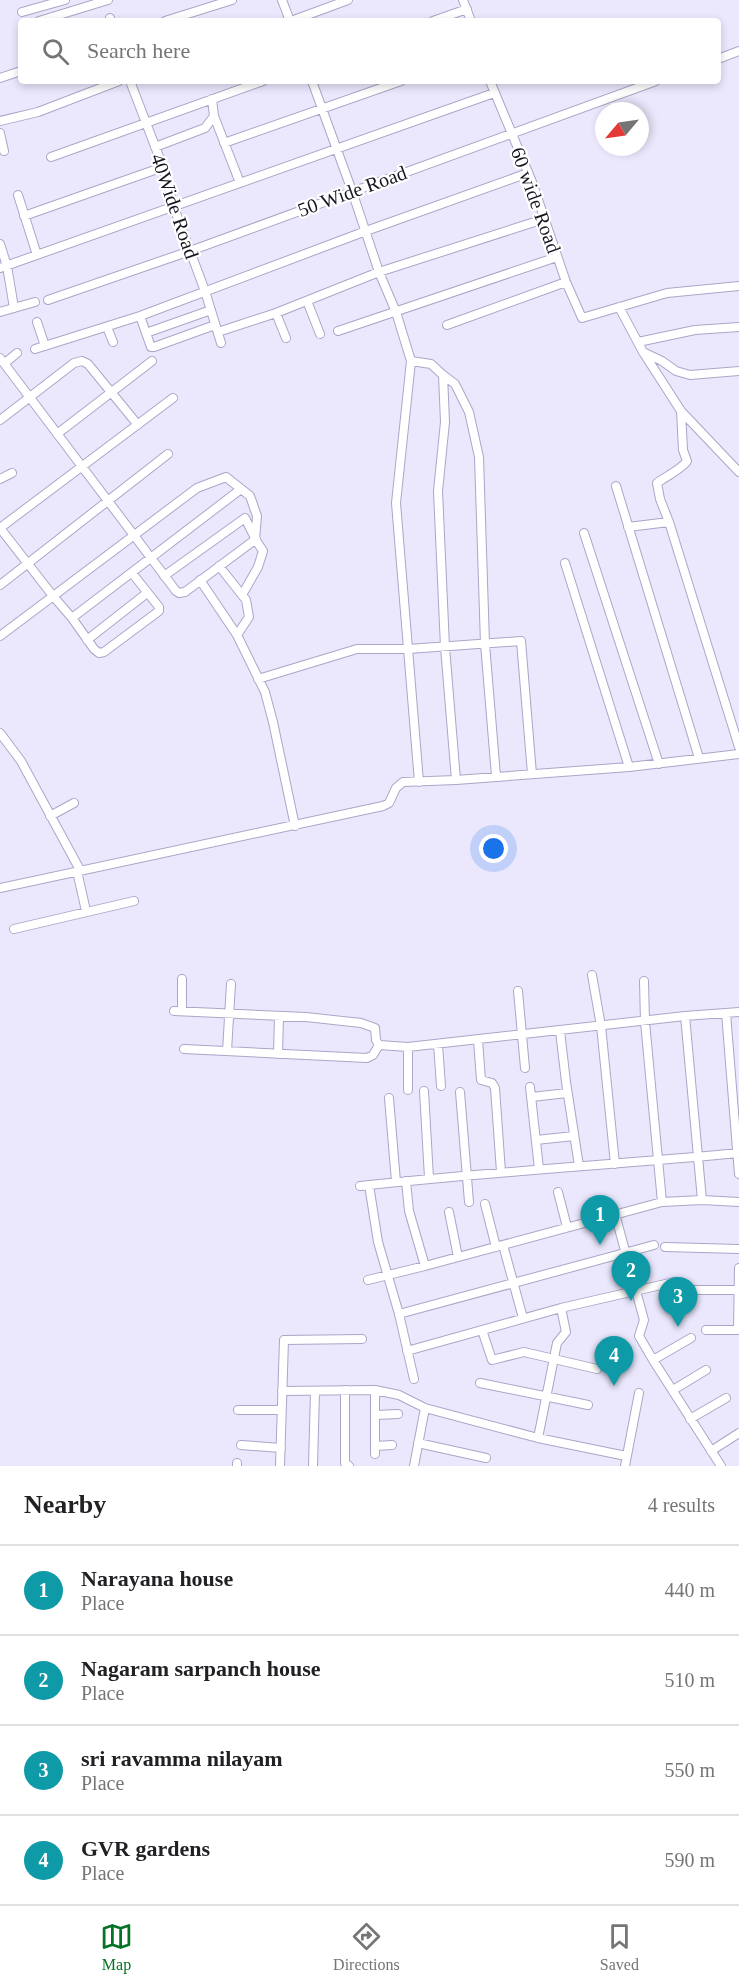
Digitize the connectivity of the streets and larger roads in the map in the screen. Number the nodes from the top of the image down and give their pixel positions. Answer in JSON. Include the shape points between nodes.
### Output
{"nodes":[{"id":1,"x":65,"y":0,"type":"edge"},
{"id":2,"x":108,"y":0,"type":"edge"},
{"id":3,"x":232,"y":0,"type":"edge"},
{"id":4,"x":282,"y":0,"type":"edge"},
{"id":5,"x":348,"y":0,"type":"edge"},
{"id":6,"x":463,"y":0,"type":"edge"},
{"id":7,"x":467,"y":9,"type":"junction"},
{"id":8,"x":22,"y":12,"type":"dead end"},
{"id":9,"x":49,"y":18,"type":"edge"},
{"id":10,"x":175,"y":18,"type":"edge"},
{"id":11,"x":290,"y":18,"type":"edge"},
{"id":12,"x":299,"y":18,"type":"edge"},
{"id":13,"x":442,"y":18,"type":"edge"},
{"id":14,"x":470,"y":18,"type":"edge"},
{"id":15,"x":739,"y":51,"type":"edge"},
{"id":16,"x":721,"y":57,"type":"edge"},
{"id":17,"x":18,"y":72,"type":"edge"},
{"id":18,"x":0,"y":78,"type":"edge"},
{"id":19,"x":111,"y":84,"type":"edge"},
{"id":20,"x":131,"y":84,"type":"edge"},
{"id":21,"x":254,"y":84,"type":"edge"},
{"id":22,"x":313,"y":84,"type":"edge"},
{"id":23,"x":393,"y":84,"type":"edge"},
{"id":24,"x":491,"y":84,"type":"edge"},
{"id":25,"x":648,"y":84,"type":"edge"},
{"id":26,"x":494,"y":93,"type":"junction"},
{"id":27,"x":212,"y":99,"type":"junction"},
{"id":28,"x":322,"y":109,"type":"junction"},
{"id":29,"x":213,"y":116,"type":"junction"},
{"id":30,"x":0,"y":121,"type":"edge"},
{"id":31,"x":146,"y":122,"type":"junction"},
{"id":32,"x":0,"y":133,"type":"edge"},
{"id":33,"x":511,"y":133,"type":"junction"},
{"id":34,"x":224,"y":143,"type":"junction"},
{"id":35,"x":155,"y":147,"type":"junction"},
{"id":36,"x":337,"y":149,"type":"junction"},
{"id":37,"x":4,"y":151,"type":"dead end"},
{"id":38,"x":51,"y":157,"type":"dead end"},
{"id":39,"x":163,"y":167,"type":"junction"},
{"id":40,"x":528,"y":173,"type":"junction"},
{"id":41,"x":240,"y":183,"type":"junction"},
{"id":42,"x":352,"y":190,"type":"junction"},
{"id":43,"x":18,"y":195,"type":"dead end"},
{"id":44,"x":174,"y":208,"type":"junction"},
{"id":45,"x":24,"y":216,"type":"junction"},
{"id":46,"x":544,"y":219,"type":"junction"},
{"id":47,"x":366,"y":231,"type":"junction"},
{"id":48,"x":0,"y":244,"type":"edge"},
{"id":49,"x":190,"y":251,"type":"junction"},
{"id":50,"x":37,"y":255,"type":"junction"},
{"id":51,"x":557,"y":257,"type":"junction"},
{"id":52,"x":3,"y":267,"type":"edge"},
{"id":53,"x":380,"y":272,"type":"junction"},
{"id":54,"x":566,"y":282,"type":"junction"},
{"id":55,"x":739,"y":285,"type":"edge"},
{"id":56,"x":205,"y":291,"type":"junction"},
{"id":57,"x":48,"y":300,"type":"dead end"},
{"id":58,"x":307,"y":301,"type":"junction"},
{"id":59,"x":35,"y":302,"type":"dead end"},
{"id":60,"x":619,"y":307,"type":"junction"},
{"id":61,"x":14,"y":308,"type":"junction"},
{"id":62,"x":211,"y":310,"type":"junction"},
{"id":63,"x":0,"y":312,"type":"edge"},
{"id":64,"x":396,"y":312,"type":"junction"},
{"id":65,"x":276,"y":313,"type":"junction"},
{"id":66,"x":140,"y":316,"type":"junction"},
{"id":67,"x":37,"y":322,"type":"dead end"},
{"id":68,"x":447,"y":325,"type":"dead end"},
{"id":69,"x":107,"y":327,"type":"junction"},
{"id":70,"x":739,"y":327,"type":"edge"},
{"id":71,"x":216,"y":328,"type":"junction"},
{"id":72,"x":338,"y":331,"type":"dead end"},
{"id":73,"x":146,"y":333,"type":"junction"},
{"id":74,"x":320,"y":334,"type":"dead end"},
{"id":75,"x":286,"y":338,"type":"dead end"},
{"id":76,"x":113,"y":342,"type":"dead end"},
{"id":77,"x":638,"y":342,"type":"junction"},
{"id":78,"x":221,"y":343,"type":"dead end"},
{"id":79,"x":45,"y":346,"type":"junction"},
{"id":80,"x":35,"y":349,"type":"dead end"},
{"id":81,"x":643,"y":352,"type":"junction"},
{"id":82,"x":17,"y":353,"type":"dead end"},
{"id":83,"x":2,"y":361,"type":"edge"},
{"id":84,"x":152,"y":361,"type":"dead end"},
{"id":85,"x":411,"y":361,"type":"junction"},
{"id":86,"x":739,"y":371,"type":"edge"},
{"id":87,"x":443,"y":375,"type":"junction"},
{"id":88,"x":111,"y":392,"type":"junction"},
{"id":89,"x":30,"y":398,"type":"junction"},
{"id":90,"x":173,"y":398,"type":"dead end"},
{"id":91,"x":681,"y":411,"type":"junction"},
{"id":92,"x":0,"y":420,"type":"edge"},
{"id":93,"x":138,"y":425,"type":"junction"},
{"id":94,"x":57,"y":434,"type":"junction"},
{"id":95,"x":168,"y":454,"type":"dead end"},
{"id":96,"x":83,"y":467,"type":"junction"},
{"id":97,"x":739,"y":472,"type":"edge"},
{"id":98,"x":12,"y":473,"type":"dead end"},
{"id":99,"x":0,"y":479,"type":"edge"},
{"id":100,"x":616,"y":486,"type":"dead end"},
{"id":101,"x":241,"y":489,"type":"junction"},
{"id":102,"x":107,"y":501,"type":"junction"},
{"id":103,"x":669,"y":522,"type":"junction"},
{"id":104,"x":628,"y":527,"type":"junction"},
{"id":105,"x":0,"y":528,"type":"edge"},
{"id":106,"x":584,"y":533,"type":"dead end"},
{"id":107,"x":134,"y":535,"type":"junction"},
{"id":108,"x":255,"y":539,"type":"junction"},
{"id":109,"x":151,"y":559,"type":"junction"},
{"id":110,"x":28,"y":563,"type":"junction"},
{"id":111,"x":565,"y":563,"type":"dead end"},
{"id":112,"x":219,"y":566,"type":"junction"},
{"id":113,"x":132,"y":573,"type":"junction"},
{"id":114,"x":164,"y":576,"type":"junction"},
{"id":115,"x":200,"y":580,"type":"junction"},
{"id":116,"x":0,"y":585,"type":"edge"},
{"id":117,"x":147,"y":593,"type":"junction"},
{"id":118,"x":242,"y":595,"type":"junction"},
{"id":119,"x":53,"y":596,"type":"junction"},
{"id":120,"x":72,"y":618,"type":"junction"},
{"id":121,"x":237,"y":635,"type":"junction"},
{"id":122,"x":0,"y":636,"type":"edge"},
{"id":123,"x":87,"y":639,"type":"junction"},
{"id":124,"x":485,"y":644,"type":"junction"},
{"id":125,"x":445,"y":646,"type":"junction"},
{"id":126,"x":408,"y":649,"type":"junction"},
{"id":127,"x":258,"y":679,"type":"junction"},
{"id":128,"x":735,"y":719,"type":"edge"},
{"id":129,"x":1,"y":738,"type":"edge"},
{"id":130,"x":739,"y":747,"type":"edge"},
{"id":131,"x":739,"y":754,"type":"edge"},
{"id":132,"x":699,"y":758,"type":"junction"},
{"id":133,"x":658,"y":764,"type":"junction"},
{"id":134,"x":629,"y":767,"type":"junction"},
{"id":135,"x":532,"y":774,"type":"junction"},
{"id":136,"x":496,"y":776,"type":"junction"},
{"id":137,"x":456,"y":780,"type":"junction"},
{"id":138,"x":419,"y":782,"type":"junction"},
{"id":139,"x":74,"y":802,"type":"dead end"},
{"id":140,"x":50,"y":816,"type":"junction"},
{"id":141,"x":295,"y":826,"type":"junction"},
{"id":142,"x":78,"y":870,"type":"junction"},
{"id":143,"x":0,"y":888,"type":"edge"},
{"id":144,"x":134,"y":902,"type":"dead end"},
{"id":145,"x":86,"y":911,"type":"junction"},
{"id":146,"x":14,"y":929,"type":"dead end"},
{"id":147,"x":592,"y":975,"type":"dead end"},
{"id":148,"x":182,"y":979,"type":"dead end"},
{"id":149,"x":644,"y":981,"type":"dead end"},
{"id":150,"x":231,"y":984,"type":"dead end"},
{"id":151,"x":518,"y":991,"type":"dead end"},
{"id":152,"x":739,"y":1012,"type":"edge"},
{"id":153,"x":229,"y":1014,"type":"junction"},
{"id":154,"x":726,"y":1014,"type":"junction"},
{"id":155,"x":279,"y":1016,"type":"junction"},
{"id":156,"x":685,"y":1016,"type":"junction"},
{"id":157,"x":645,"y":1022,"type":"junction"},
{"id":158,"x":601,"y":1026,"type":"junction"},
{"id":159,"x":560,"y":1031,"type":"junction"},
{"id":160,"x":522,"y":1035,"type":"junction"},
{"id":161,"x":478,"y":1040,"type":"junction"},
{"id":162,"x":438,"y":1044,"type":"junction"},
{"id":163,"x":379,"y":1045,"type":"junction"},
{"id":164,"x":408,"y":1047,"type":"junction"},
{"id":165,"x":184,"y":1049,"type":"dead end"},
{"id":166,"x":227,"y":1051,"type":"junction"},
{"id":167,"x":278,"y":1053,"type":"junction"},
{"id":168,"x":525,"y":1068,"type":"dead end"},
{"id":169,"x":441,"y":1086,"type":"dead end"},
{"id":170,"x":408,"y":1090,"type":"dead end"},
{"id":171,"x":424,"y":1091,"type":"dead end"},
{"id":172,"x":460,"y":1092,"type":"dead end"},
{"id":173,"x":567,"y":1093,"type":"junction"},
{"id":174,"x":389,"y":1098,"type":"dead end"},
{"id":175,"x":574,"y":1136,"type":"junction"},
{"id":176,"x":536,"y":1140,"type":"junction"},
{"id":177,"x":738,"y":1153,"type":"edge"},
{"id":178,"x":697,"y":1157,"type":"junction"},
{"id":179,"x":658,"y":1161,"type":"junction"},
{"id":180,"x":615,"y":1164,"type":"junction"},
{"id":181,"x":579,"y":1166,"type":"junction"},
{"id":182,"x":539,"y":1169,"type":"junction"},
{"id":183,"x":501,"y":1172,"type":"junction"},
{"id":184,"x":466,"y":1174,"type":"junction"},
{"id":185,"x":739,"y":1174,"type":"edge"},
{"id":186,"x":429,"y":1178,"type":"junction"},
{"id":187,"x":406,"y":1181,"type":"junction"},
{"id":188,"x":396,"y":1182,"type":"junction"},
{"id":189,"x":558,"y":1192,"type":"dead end"},
{"id":190,"x":702,"y":1200,"type":"junction"},
{"id":191,"x":469,"y":1202,"type":"dead end"},
{"id":192,"x":662,"y":1202,"type":"junction"},
{"id":193,"x":739,"y":1202,"type":"edge"},
{"id":194,"x":485,"y":1204,"type":"dead end"},
{"id":195,"x":449,"y":1212,"type":"dead end"},
{"id":196,"x":615,"y":1214,"type":"junction"},
{"id":197,"x":567,"y":1227,"type":"junction"},
{"id":198,"x":654,"y":1245,"type":"dead end"},
{"id":199,"x":499,"y":1246,"type":"junction"},
{"id":200,"x":665,"y":1247,"type":"dead end"},
{"id":201,"x":739,"y":1249,"type":"edge"},
{"id":202,"x":626,"y":1253,"type":"junction"},
{"id":203,"x":458,"y":1257,"type":"junction"},
{"id":204,"x":425,"y":1266,"type":"junction"},
{"id":205,"x":739,"y":1268,"type":"edge"},
{"id":206,"x":388,"y":1275,"type":"junction"},
{"id":207,"x":368,"y":1280,"type":"dead end"},
{"id":208,"x":674,"y":1282,"type":"dead end"},
{"id":209,"x":514,"y":1284,"type":"junction"},
{"id":210,"x":637,"y":1289,"type":"junction"},
{"id":211,"x":688,"y":1290,"type":"dead end"},
{"id":212,"x":739,"y":1290,"type":"edge"},
{"id":213,"x":561,"y":1308,"type":"junction"},
{"id":214,"x":399,"y":1314,"type":"junction"},
{"id":215,"x":523,"y":1318,"type":"junction"},
{"id":216,"x":482,"y":1330,"type":"junction"},
{"id":217,"x":706,"y":1330,"type":"dead end"},
{"id":218,"x":739,"y":1330,"type":"edge"},
{"id":219,"x":691,"y":1338,"type":"dead end"},
{"id":220,"x":362,"y":1339,"type":"dead end"},
{"id":221,"x":407,"y":1351,"type":"junction"},
{"id":222,"x":554,"y":1360,"type":"junction"},
{"id":223,"x":653,"y":1360,"type":"junction"},
{"id":224,"x":597,"y":1369,"type":"dead end"},
{"id":225,"x":706,"y":1370,"type":"dead end"},
{"id":226,"x":414,"y":1379,"type":"dead end"},
{"id":227,"x":480,"y":1383,"type":"dead end"},
{"id":228,"x":345,"y":1390,"type":"junction"},
{"id":229,"x":375,"y":1390,"type":"junction"},
{"id":230,"x":672,"y":1390,"type":"junction"},
{"id":231,"x":282,"y":1392,"type":"junction"},
{"id":232,"x":315,"y":1392,"type":"junction"},
{"id":233,"x":639,"y":1393,"type":"dead end"},
{"id":234,"x":546,"y":1397,"type":"junction"},
{"id":235,"x":726,"y":1398,"type":"dead end"},
{"id":236,"x":588,"y":1405,"type":"dead end"},
{"id":237,"x":424,"y":1408,"type":"junction"},
{"id":238,"x":238,"y":1410,"type":"dead end"},
{"id":239,"x":281,"y":1410,"type":"junction"},
{"id":240,"x":398,"y":1414,"type":"dead end"},
{"id":241,"x":376,"y":1415,"type":"junction"},
{"id":242,"x":690,"y":1419,"type":"junction"},
{"id":243,"x":739,"y":1432,"type":"edge"},
{"id":244,"x":538,"y":1438,"type":"junction"},
{"id":245,"x":418,"y":1443,"type":"junction"},
{"id":246,"x":241,"y":1445,"type":"dead end"},
{"id":247,"x":392,"y":1445,"type":"dead end"},
{"id":248,"x":280,"y":1448,"type":"junction"},
{"id":249,"x":711,"y":1451,"type":"junction"},
{"id":250,"x":626,"y":1456,"type":"junction"},
{"id":251,"x":486,"y":1458,"type":"dead end"},
{"id":252,"x":280,"y":1466,"type":"edge"},
{"id":253,"x":313,"y":1466,"type":"edge"},
{"id":254,"x":349,"y":1466,"type":"edge"},
{"id":255,"x":414,"y":1466,"type":"edge"},
{"id":256,"x":625,"y":1466,"type":"edge"},
{"id":257,"x":721,"y":1466,"type":"edge"}],
"edges":[{"from":1,"to":8,"type":"street"},
{"from":2,"to":9,"type":"street"},
{"from":3,"to":10,"type":"street"},
{"from":4,"to":11,"type":"street"},
{"from":5,"to":12,"type":"street"},
{"from":6,"to":7,"type":"street"},
{"from":7,"to":13,"type":"street"},
{"from":7,"to":14,"type":"street"},
{"from":15,"to":16,"type":"street"},
{"from":17,"to":18,"type":"street"},
{"from":19,"to":30,"type":"street","via":[[38,112]]},
{"from":20,"to":31,"type":"street","name":"40Wide Road"},
{"from":21,"to":27,"type":"street"},
{"from":22,"to":28,"type":"street"},
{"from":23,"to":28,"type":"street"},
{"from":24,"to":26,"type":"street","name":"60 wide Road"},
{"from":25,"to":33,"type":"street","name":"50 Wide Road"},
{"from":26,"to":33,"type":"street","name":"60 wide Road"},
{"from":26,"to":36,"type":"street"},
{"from":27,"to":29,"type":"street"},
{"from":27,"to":31,"type":"street"},
{"from":28,"to":34,"type":"street"},
{"from":28,"to":36,"type":"street"},
{"from":29,"to":34,"type":"street"},
{"from":29,"to":35,"type":"street","via":[[205,128]]},
{"from":31,"to":35,"type":"street","name":"40Wide Road"},
{"from":31,"to":38,"type":"street"},
{"from":32,"to":37,"type":"street"},
{"from":33,"to":40,"type":"street","name":"60 wide Road"},
{"from":33,"to":42,"type":"street","name":"50 Wide Road"},
{"from":34,"to":41,"type":"street"},
{"from":35,"to":39,"type":"street","name":"40Wide Road"},
{"from":36,"to":41,"type":"street"},
{"from":36,"to":42,"type":"street"},
{"from":39,"to":44,"type":"street","name":"40Wide Road"},
{"from":39,"to":45,"type":"street"},
{"from":40,"to":46,"type":"street","name":"60 wide Road"},
{"from":40,"to":47,"type":"street"},
{"from":41,"to":44,"type":"street"},
{"from":42,"to":47,"type":"street"},
{"from":42,"to":49,"type":"street","name":"50 Wide Road"},
{"from":43,"to":45,"type":"street"},
{"from":44,"to":49,"type":"street","name":"40Wide Road"},
{"from":44,"to":50,"type":"street"},
{"from":45,"to":50,"type":"street"},
{"from":46,"to":51,"type":"street","name":"60 wide Road"},
{"from":46,"to":53,"type":"street"},
{"from":47,"to":53,"type":"street"},
{"from":47,"to":56,"type":"street"},
{"from":48,"to":52,"type":"street"},
{"from":49,"to":56,"type":"street","name":"40Wide Road"},
{"from":49,"to":57,"type":"street","name":"50 Wide Road"},
{"from":50,"to":52,"type":"street"},
{"from":51,"to":54,"type":"street","name":"60 wide Road"},
{"from":51,"to":64,"type":"street"},
{"from":52,"to":61,"type":"street"},
{"from":53,"to":58,"type":"street"},
{"from":53,"to":64,"type":"street"},
{"from":54,"to":60,"type":"street","name":"60 wide Road","via":[[582,318]]},
{"from":54,"to":68,"type":"street"},
{"from":55,"to":60,"type":"street","via":[[667,293]]},
{"from":56,"to":62,"type":"street","name":"40Wide Road"},
{"from":56,"to":66,"type":"street"},
{"from":58,"to":65,"type":"street"},
{"from":58,"to":74,"type":"street"},
{"from":59,"to":61,"type":"street"},
{"from":60,"to":77,"type":"street"},
{"from":61,"to":63,"type":"street"},
{"from":62,"to":71,"type":"street","name":"40Wide Road"},
{"from":62,"to":73,"type":"street"},
{"from":64,"to":72,"type":"street"},
{"from":64,"to":85,"type":"street"},
{"from":65,"to":71,"type":"street"},
{"from":65,"to":75,"type":"street"},
{"from":66,"to":69,"type":"street"},
{"from":66,"to":73,"type":"street"},
{"from":67,"to":79,"type":"street"},
{"from":69,"to":76,"type":"street"},
{"from":69,"to":79,"type":"street"},
{"from":70,"to":77,"type":"street","via":[[695,330]]},
{"from":71,"to":73,"type":"street","via":[[154,348]]},
{"from":71,"to":78,"type":"street","name":"40Wide Road"},
{"from":77,"to":81,"type":"street"},
{"from":79,"to":80,"type":"street"},
{"from":81,"to":86,"type":"street","via":[[690,375]]},
{"from":81,"to":91,"type":"street"},
{"from":82,"to":83,"type":"street"},
{"from":83,"to":89,"type":"street"},
{"from":84,"to":88,"type":"street"},
{"from":85,"to":87,"type":"street","via":[[431,364]]},
{"from":85,"to":126,"type":"street","via":[[396,503]]},
{"from":87,"to":124,"type":"street","via":[[455,384],[469,412],[479,457]]},
{"from":87,"to":125,"type":"street","via":[[445,422],[438,491]]},
{"from":88,"to":89,"type":"street","via":[[82,361]]},
{"from":88,"to":93,"type":"street"},
{"from":88,"to":94,"type":"street"},
{"from":89,"to":92,"type":"street"},
{"from":89,"to":94,"type":"street"},
{"from":90,"to":93,"type":"street"},
{"from":91,"to":97,"type":"street"},
{"from":91,"to":103,"type":"street","via":[[687,461],[657,483]]},
{"from":93,"to":96,"type":"street"},
{"from":94,"to":96,"type":"street"},
{"from":95,"to":102,"type":"street"},
{"from":96,"to":102,"type":"street"},
{"from":96,"to":105,"type":"street"},
{"from":98,"to":99,"type":"street"},
{"from":100,"to":104,"type":"street"},
{"from":101,"to":107,"type":"street","via":[[226,477],[197,488]]},
{"from":101,"to":108,"type":"street","via":[[250,496],[257,516]]},
{"from":101,"to":109,"type":"street"},
{"from":102,"to":107,"type":"street"},
{"from":102,"to":110,"type":"street"},
{"from":103,"to":104,"type":"street"},
{"from":103,"to":128,"type":"street"},
{"from":104,"to":132,"type":"street"},
{"from":105,"to":110,"type":"street"},
{"from":106,"to":133,"type":"street"},
{"from":107,"to":109,"type":"street"},
{"from":107,"to":119,"type":"street"},
{"from":108,"to":112,"type":"street"},
{"from":108,"to":114,"type":"street","via":[[245,518]]},
{"from":108,"to":118,"type":"street","via":[[263,551]]},
{"from":109,"to":113,"type":"street"},
{"from":109,"to":114,"type":"street"},
{"from":110,"to":116,"type":"street"},
{"from":110,"to":119,"type":"street"},
{"from":111,"to":134,"type":"street"},
{"from":112,"to":115,"type":"street"},
{"from":112,"to":118,"type":"street"},
{"from":113,"to":117,"type":"street"},
{"from":113,"to":120,"type":"street"},
{"from":114,"to":115,"type":"street","via":[[179,593]]},
{"from":115,"to":121,"type":"street"},
{"from":117,"to":123,"type":"street"},
{"from":117,"to":123,"type":"street","via":[[159,607],[158,613],[104,652],[94,649]]},
{"from":118,"to":121,"type":"street","via":[[249,616]]},
{"from":119,"to":120,"type":"street"},
{"from":119,"to":122,"type":"street"},
{"from":120,"to":123,"type":"street"},
{"from":121,"to":127,"type":"street"},
{"from":124,"to":125,"type":"street"},
{"from":124,"to":135,"type":"street","via":[[521,641]]},
{"from":124,"to":136,"type":"street"},
{"from":125,"to":126,"type":"street"},
{"from":125,"to":137,"type":"street"},
{"from":126,"to":127,"type":"street","via":[[357,649]]},
{"from":126,"to":138,"type":"street"},
{"from":127,"to":141,"type":"street","via":[[273,722]]},
{"from":128,"to":130,"type":"street"},
{"from":129,"to":140,"type":"street","via":[[21,761]]},
{"from":131,"to":132,"type":"street"},
{"from":132,"to":133,"type":"street"},
{"from":133,"to":134,"type":"street"},
{"from":134,"to":135,"type":"street"},
{"from":135,"to":136,"type":"street"},
{"from":136,"to":137,"type":"street"},
{"from":137,"to":138,"type":"street"},
{"from":138,"to":141,"type":"street","via":[[403,782],[383,806]]},
{"from":139,"to":140,"type":"street"},
{"from":140,"to":142,"type":"street"},
{"from":141,"to":142,"type":"street"},
{"from":142,"to":143,"type":"street"},
{"from":142,"to":145,"type":"street"},
{"from":144,"to":145,"type":"street"},
{"from":145,"to":146,"type":"street"},
{"from":147,"to":158,"type":"street"},
{"from":148,"to":153,"type":"street","via":[[178,1011]]},
{"from":149,"to":157,"type":"street"},
{"from":150,"to":153,"type":"street"},
{"from":151,"to":160,"type":"street"},
{"from":152,"to":154,"type":"street"},
{"from":153,"to":155,"type":"street"},
{"from":153,"to":166,"type":"street"},
{"from":154,"to":156,"type":"street"},
{"from":154,"to":177,"type":"street"},
{"from":155,"to":163,"type":"street","via":[[366,1025],[375,1028]]},
{"from":155,"to":167,"type":"street"},
{"from":156,"to":157,"type":"street"},
{"from":156,"to":178,"type":"street"},
{"from":157,"to":158,"type":"street"},
{"from":157,"to":179,"type":"street"},
{"from":158,"to":159,"type":"street"},
{"from":158,"to":180,"type":"street"},
{"from":159,"to":160,"type":"street"},
{"from":159,"to":173,"type":"street"},
{"from":160,"to":161,"type":"street"},
{"from":160,"to":168,"type":"street"},
{"from":161,"to":162,"type":"street"},
{"from":161,"to":183,"type":"street","via":[[481,1080],[495,1088]]},
{"from":162,"to":164,"type":"street"},
{"from":162,"to":169,"type":"street"},
{"from":163,"to":164,"type":"street"},
{"from":163,"to":167,"type":"street","via":[[367,1058]]},
{"from":164,"to":170,"type":"street"},
{"from":165,"to":166,"type":"street"},
{"from":166,"to":167,"type":"street"},
{"from":171,"to":186,"type":"street"},
{"from":172,"to":184,"type":"street"},
{"from":173,"to":175,"type":"street"},
{"from":173,"to":176,"type":"street","via":[[531,1092]]},
{"from":174,"to":188,"type":"street"},
{"from":175,"to":176,"type":"street"},
{"from":175,"to":181,"type":"street"},
{"from":176,"to":182,"type":"street"},
{"from":177,"to":178,"type":"street"},
{"from":177,"to":185,"type":"street"},
{"from":178,"to":179,"type":"street"},
{"from":178,"to":190,"type":"street"},
{"from":179,"to":180,"type":"street"},
{"from":179,"to":192,"type":"street"},
{"from":180,"to":181,"type":"street"},
{"from":181,"to":182,"type":"street"},
{"from":182,"to":183,"type":"street"},
{"from":183,"to":184,"type":"street"},
{"from":184,"to":186,"type":"street"},
{"from":184,"to":191,"type":"street"},
{"from":186,"to":187,"type":"street"},
{"from":187,"to":188,"type":"street"},
{"from":187,"to":204,"type":"street"},
{"from":188,"to":206,"type":"street","via":[[364,1185]]},
{"from":189,"to":197,"type":"street"},
{"from":190,"to":192,"type":"street"},
{"from":190,"to":193,"type":"street"},
{"from":192,"to":196,"type":"street"},
{"from":194,"to":199,"type":"street"},
{"from":195,"to":203,"type":"street"},
{"from":196,"to":197,"type":"street"},
{"from":196,"to":202,"type":"street"},
{"from":197,"to":199,"type":"street"},
{"from":198,"to":202,"type":"street"},
{"from":199,"to":203,"type":"street"},
{"from":199,"to":209,"type":"street"},
{"from":200,"to":201,"type":"street"},
{"from":202,"to":209,"type":"street"},
{"from":202,"to":210,"type":"street"},
{"from":203,"to":204,"type":"street"},
{"from":204,"to":206,"type":"street"},
{"from":205,"to":212,"type":"street"},
{"from":206,"to":207,"type":"street"},
{"from":206,"to":214,"type":"street"},
{"from":208,"to":210,"type":"street"},
{"from":209,"to":214,"type":"street"},
{"from":209,"to":215,"type":"street"},
{"from":210,"to":213,"type":"street"},
{"from":210,"to":223,"type":"street","via":[[644,1320],[639,1335]]},
{"from":211,"to":212,"type":"street"},
{"from":212,"to":218,"type":"street"},
{"from":213,"to":215,"type":"street"},
{"from":213,"to":222,"type":"street","via":[[566,1332],[557,1343]]},
{"from":214,"to":221,"type":"street"},
{"from":215,"to":216,"type":"street"},
{"from":216,"to":221,"type":"street"},
{"from":216,"to":222,"type":"street","via":[[492,1360],[524,1352]]},
{"from":217,"to":218,"type":"street"},
{"from":219,"to":223,"type":"street"},
{"from":220,"to":231,"type":"street","via":[[284,1340]]},
{"from":221,"to":226,"type":"street"},
{"from":222,"to":224,"type":"street"},
{"from":222,"to":234,"type":"street"},
{"from":223,"to":230,"type":"street"},
{"from":225,"to":230,"type":"street"},
{"from":227,"to":234,"type":"street"},
{"from":228,"to":229,"type":"street"},
{"from":228,"to":232,"type":"street"},
{"from":228,"to":254,"type":"street","via":[[345,1463]]},
{"from":229,"to":237,"type":"street","via":[[399,1395]]},
{"from":229,"to":241,"type":"street"},
{"from":230,"to":242,"type":"street"},
{"from":231,"to":232,"type":"street"},
{"from":231,"to":239,"type":"street"},
{"from":232,"to":253,"type":"street"},
{"from":233,"to":250,"type":"street"},
{"from":234,"to":236,"type":"street"},
{"from":234,"to":244,"type":"street"},
{"from":235,"to":242,"type":"street"},
{"from":237,"to":244,"type":"street"},
{"from":237,"to":245,"type":"street"},
{"from":238,"to":239,"type":"street"},
{"from":239,"to":248,"type":"street"},
{"from":240,"to":241,"type":"street"},
{"from":241,"to":247,"type":"street","via":[[375,1450]]},
{"from":242,"to":249,"type":"street"},
{"from":243,"to":249,"type":"street"},
{"from":244,"to":250,"type":"street"},
{"from":245,"to":251,"type":"street"},
{"from":245,"to":255,"type":"street"},
{"from":246,"to":248,"type":"street"},
{"from":248,"to":252,"type":"street"},
{"from":249,"to":257,"type":"street"},
{"from":250,"to":256,"type":"street"}]}
